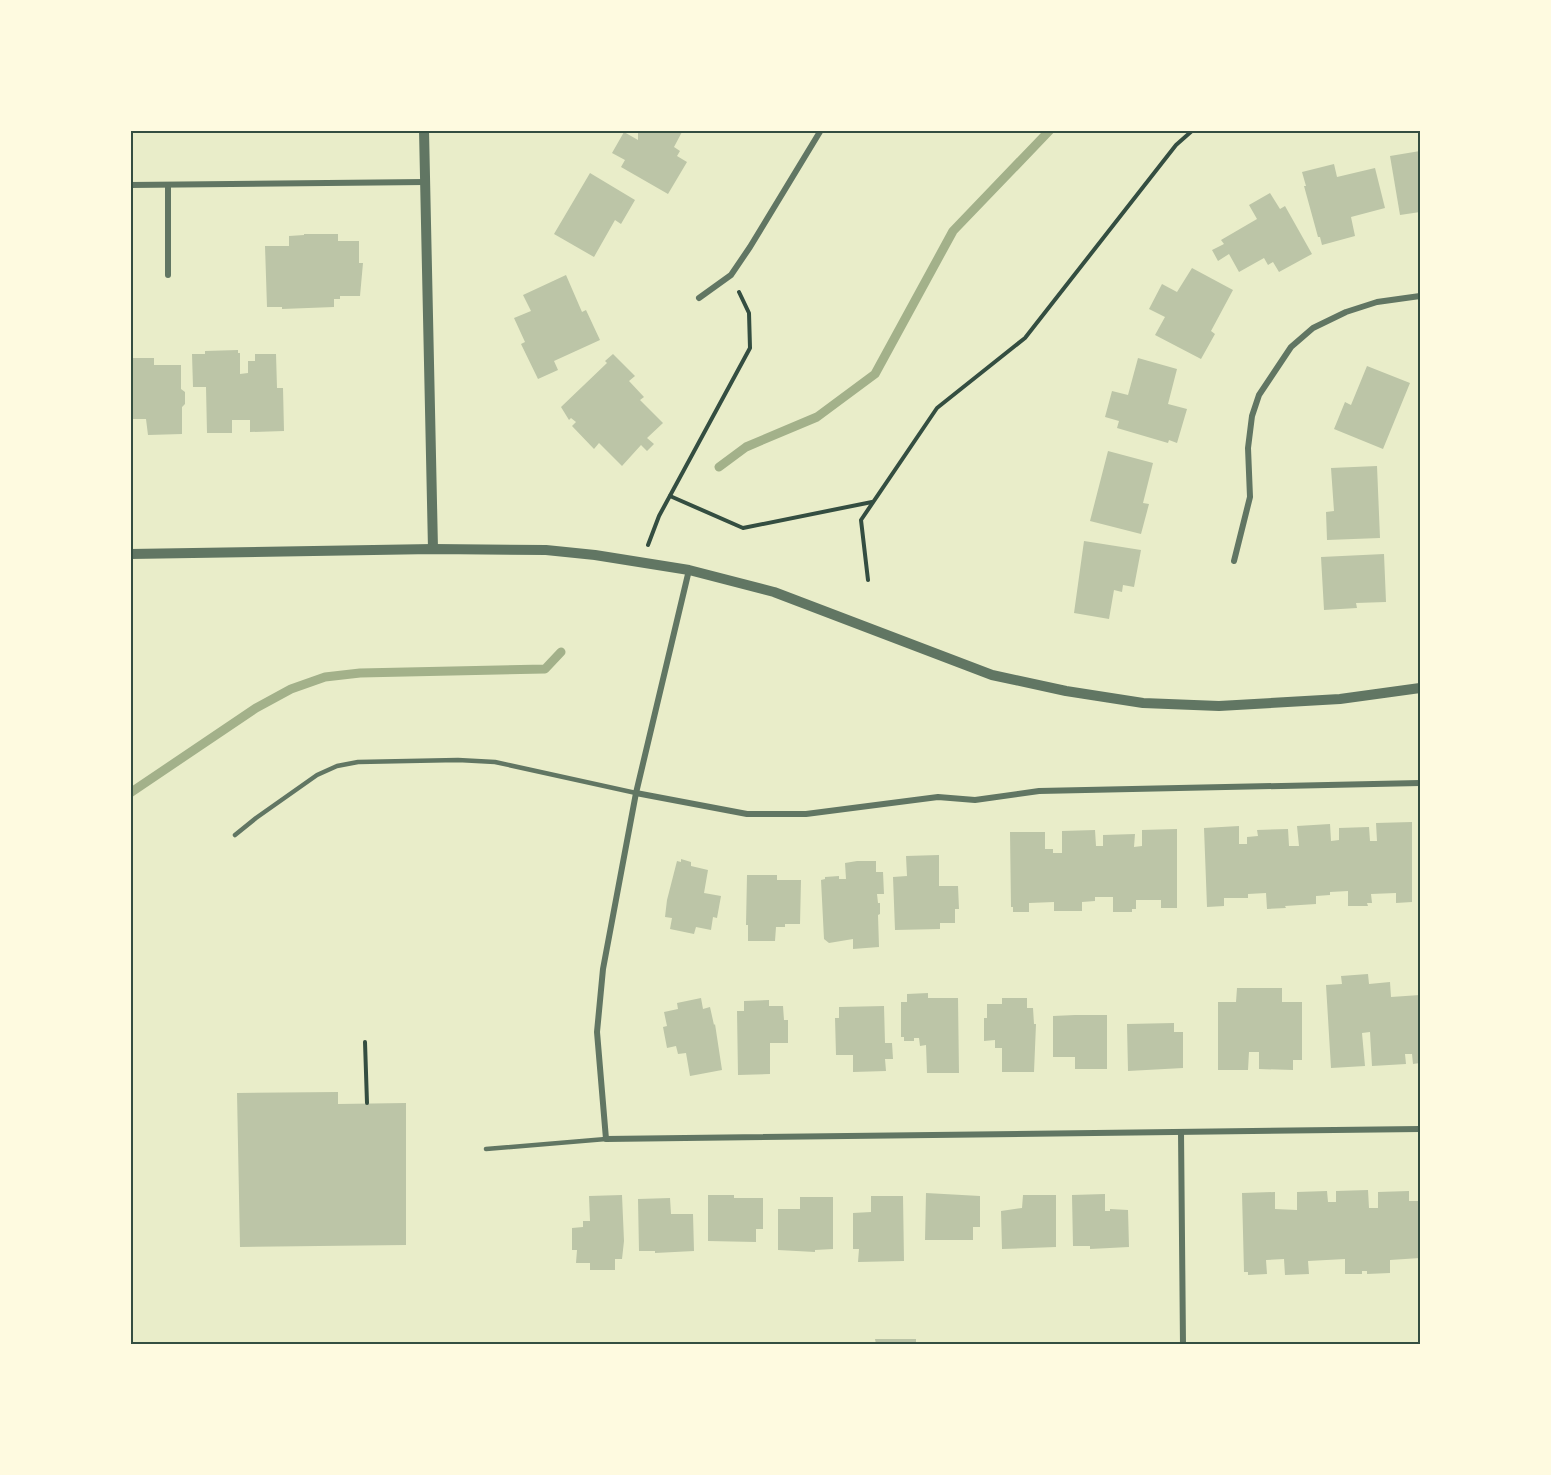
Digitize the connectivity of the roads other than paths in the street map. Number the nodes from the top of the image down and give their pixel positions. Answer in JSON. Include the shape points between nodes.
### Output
{"nodes":[{"id":1,"x":424,"y":130,"type":"edge"},
{"id":2,"x":821,"y":130,"type":"edge"},
{"id":3,"x":425,"y":182,"type":"junction"},
{"id":4,"x":130,"y":185,"type":"edge"},
{"id":5,"x":168,"y":185,"type":"junction"},
{"id":6,"x":168,"y":276,"type":"dead end"},
{"id":7,"x":1420,"y":296,"type":"edge"},
{"id":8,"x":699,"y":298,"type":"dead end"},
{"id":9,"x":433,"y":549,"type":"junction"},
{"id":10,"x":130,"y":554,"type":"edge"},
{"id":11,"x":1234,"y":561,"type":"dead end"},
{"id":12,"x":689,"y":570,"type":"junction"},
{"id":13,"x":1420,"y":688,"type":"edge"},
{"id":14,"x":1420,"y":783,"type":"edge"},
{"id":15,"x":636,"y":793,"type":"junction"},
{"id":16,"x":235,"y":835,"type":"dead end"},
{"id":17,"x":1420,"y":1129,"type":"edge"},
{"id":18,"x":1181,"y":1132,"type":"junction"},
{"id":19,"x":606,"y":1139,"type":"junction"},
{"id":20,"x":486,"y":1149,"type":"dead end"},
{"id":21,"x":1183,"y":1344,"type":"edge"}],
"edges":[{"from":1,"to":3,"type":"street"},
{"from":2,"to":8,"type":"street","via":[[731,275]]},
{"from":3,"to":5,"type":"street"},
{"from":3,"to":9,"type":"street"},
{"from":4,"to":5,"type":"street"},
{"from":5,"to":6,"type":"street"},
{"from":7,"to":11,"type":"street","via":[[1377,302],[1346,312],[1313,328],[1291,347],[1259,394],[1252,416],[1248,448],[1250,497]]},
{"from":9,"to":10,"type":"street"},
{"from":9,"to":12,"type":"street","via":[[546,550]]},
{"from":12,"to":13,"type":"street","via":[[774,592],[993,675],[1066,691],[1143,703],[1219,706],[1340,699]]},
{"from":12,"to":15,"type":"street"},
{"from":14,"to":15,"type":"street","via":[[1039,790],[975,800],[938,797],[806,814],[747,814]]},
{"from":15,"to":16,"type":"lane","via":[[495,762],[358,762],[317,775]]},
{"from":15,"to":19,"type":"street","via":[[603,969],[597,1032]]},
{"from":17,"to":18,"type":"street"},
{"from":18,"to":19,"type":"street"},
{"from":18,"to":21,"type":"street"},
{"from":19,"to":20,"type":"lane"}]}
